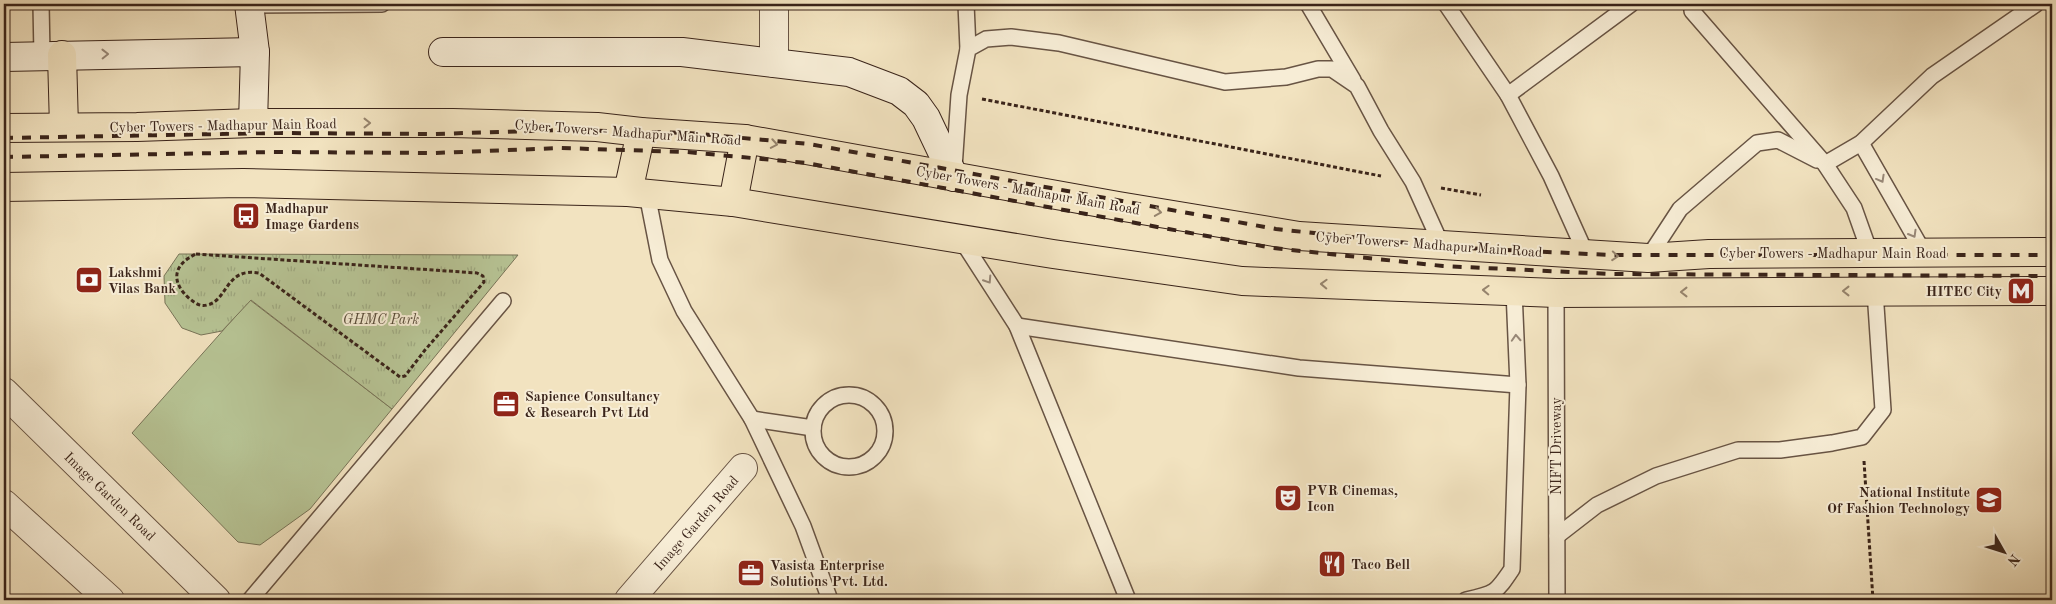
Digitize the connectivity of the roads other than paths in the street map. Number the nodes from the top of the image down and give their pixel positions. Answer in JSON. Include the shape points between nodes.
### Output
{"nodes":[{"id":1,"x":41,"y":4,"type":"edge"},
{"id":2,"x":249,"y":4,"type":"edge"},
{"id":3,"x":382,"y":4,"type":"edge"},
{"id":4,"x":774,"y":4,"type":"edge"},
{"id":5,"x":966,"y":4,"type":"edge"},
{"id":6,"x":1308,"y":4,"type":"edge"},
{"id":7,"x":1446,"y":4,"type":"edge"},
{"id":8,"x":1631,"y":4,"type":"edge"},
{"id":9,"x":1692,"y":4,"type":"edge"},
{"id":10,"x":2036,"y":4,"type":"edge"},
{"id":11,"x":968,"y":49,"type":"junction"},
{"id":12,"x":255,"y":52,"type":"junction"},
{"id":13,"x":443,"y":52,"type":"dead end"},
{"id":14,"x":52,"y":55,"type":"junction"},
{"id":15,"x":4,"y":57,"type":"edge"},
{"id":16,"x":774,"y":63,"type":"junction"},
{"id":17,"x":1357,"y":86,"type":"junction"},
{"id":18,"x":1508,"y":95,"type":"junction"},
{"id":19,"x":253,"y":123,"type":"junction"},
{"id":20,"x":64,"y":127,"type":"junction"},
{"id":21,"x":4,"y":128,"type":"edge"},
{"id":22,"x":641,"y":132,"type":"junction"},
{"id":23,"x":745,"y":139,"type":"junction"},
{"id":24,"x":1861,"y":143,"type":"junction"},
{"id":25,"x":1825,"y":164,"type":"junction"},
{"id":26,"x":954,"y":177,"type":"junction"},
{"id":27,"x":4,"y":188,"type":"edge"},
{"id":28,"x":638,"y":193,"type":"junction"},
{"id":29,"x":733,"y":202,"type":"junction"},
{"id":30,"x":961,"y":239,"type":"junction"},
{"id":31,"x":1441,"y":244,"type":"junction"},
{"id":32,"x":2052,"y":252,"type":"edge"},
{"id":33,"x":1870,"y":253,"type":"junction"},
{"id":34,"x":1924,"y":253,"type":"junction"},
{"id":35,"x":1586,"y":254,"type":"junction"},
{"id":36,"x":1648,"y":258,"type":"junction"},
{"id":37,"x":1514,"y":291,"type":"junction"},
{"id":38,"x":1875,"y":291,"type":"junction"},
{"id":39,"x":2052,"y":291,"type":"edge"},
{"id":40,"x":1556,"y":293,"type":"junction"},
{"id":41,"x":503,"y":301,"type":"dead end"},
{"id":42,"x":1018,"y":326,"type":"junction"},
{"id":43,"x":1518,"y":385,"type":"junction"},
{"id":44,"x":4,"y":392,"type":"edge"},
{"id":45,"x":752,"y":419,"type":"junction"},
{"id":46,"x":813,"y":428,"type":"junction"},
{"id":47,"x":743,"y":468,"type":"dead end"},
{"id":48,"x":4,"y":504,"type":"edge"},
{"id":49,"x":1557,"y":536,"type":"junction"},
{"id":50,"x":110,"y":600,"type":"edge"},
{"id":51,"x":216,"y":600,"type":"edge"},
{"id":52,"x":250,"y":600,"type":"edge"},
{"id":53,"x":629,"y":600,"type":"edge"},
{"id":54,"x":830,"y":600,"type":"edge"},
{"id":55,"x":1128,"y":600,"type":"edge"},
{"id":56,"x":1466,"y":600,"type":"edge"},
{"id":57,"x":1557,"y":600,"type":"edge"}],
"edges":[{"from":1,"to":14,"type":"lane"},
{"from":2,"to":3,"type":"lane"},
{"from":2,"to":12,"type":"street"},
{"from":4,"to":16,"type":"street"},
{"from":5,"to":11,"type":"lane"},
{"from":6,"to":17,"type":"lane"},
{"from":7,"to":18,"type":"lane"},
{"from":8,"to":18,"type":"lane"},
{"from":9,"to":25,"type":"lane","via":[[1692,11]]},
{"from":10,"to":24,"type":"lane","via":[[1932,76]]},
{"from":11,"to":17,"type":"lane","via":[[986,39],[1011,37],[1059,44],[1225,82],[1286,77],[1318,69],[1332,70]]},
{"from":11,"to":26,"type":"lane","via":[[959,95]]},
{"from":14,"to":12,"type":"street","one_way":true},
{"from":12,"to":19,"type":"street"},
{"from":13,"to":16,"type":"street","via":[[682,52]]},
{"from":14,"to":15,"type":"street"},
{"from":14,"to":20,"type":"main road"},
{"from":16,"to":26,"type":"street","via":[[849,72],[899,91],[916,104],[926,118]]},
{"from":17,"to":31,"type":"lane","via":[[1413,182]]},
{"from":18,"to":35,"type":"lane","via":[[1551,176]]},
{"from":19,"to":20,"type":"main road","name":"Cyber Towers - Madhapur Main Road"},
{"from":19,"to":22,"type":"main road","name":"Cyber Towers - Madhapur Main Road","one_way":true,"via":[[453,122],[597,127]]},
{"from":20,"to":21,"type":"main road","name":"Cyber Towers - Madhapur Main Road"},
{"from":22,"to":23,"type":"main road","name":"Cyber Towers - Madhapur Main Road"},
{"from":22,"to":28,"type":"main road"},
{"from":23,"to":26,"type":"main road","name":"Cyber Towers - Madhapur Main Road","one_way":true},
{"from":23,"to":29,"type":"main road"},
{"from":24,"to":25,"type":"lane"},
{"from":24,"to":34,"type":"lane","one_way":true},
{"from":25,"to":33,"type":"lane","via":[[1854,208]]},
{"from":25,"to":36,"type":"lane","via":[[1778,140],[1757,143],[1680,208]]},
{"from":26,"to":31,"type":"main road","name":"Cyber Towers - Madhapur Main Road","one_way":true,"via":[[1299,236]]},
{"from":27,"to":28,"type":"main road","via":[[243,183]]},
{"from":28,"to":29,"type":"main road"},
{"from":28,"to":45,"type":"lane","via":[[660,260],[684,311]]},
{"from":29,"to":30,"type":"main road"},
{"from":37,"to":30,"type":"main road","one_way":true,"via":[[1242,281]]},
{"from":30,"to":42,"type":"lane","one_way":true},
{"from":31,"to":35,"type":"main road","name":"Cyber Towers - Madhapur Main Road"},
{"from":32,"to":34,"type":"main road","name":"Cyber Towers - Madhapur Main Road"},
{"from":33,"to":34,"type":"main road","name":"Cyber Towers - Madhapur Main Road"},
{"from":33,"to":36,"type":"main road","name":"Cyber Towers - Madhapur Main Road","via":[[1709,254]]},
{"from":35,"to":36,"type":"main road","name":"Cyber Towers - Madhapur Main Road","one_way":true},
{"from":37,"to":40,"type":"main road"},
{"from":43,"to":37,"type":"lane","one_way":true},
{"from":38,"to":39,"type":"main road"},
{"from":38,"to":40,"type":"main road","one_way":true},
{"from":38,"to":49,"type":"lane","via":[[1883,410],[1862,437],[1780,450],[1738,450],[1656,476],[1597,505]]},
{"from":40,"to":49,"type":"lane","name":"NIFT Driveway"},
{"from":41,"to":52,"type":"lane"},
{"from":42,"to":43,"type":"lane","via":[[1299,368]]},
{"from":42,"to":55,"type":"lane"},
{"from":43,"to":56,"type":"lane","via":[[1512,569],[1498,589],[1483,597]]},
{"from":44,"to":51,"type":"street","name":"Image Garden Road"},
{"from":45,"to":46,"type":"lane"},
{"from":45,"to":54,"type":"lane","via":[[803,526]]},
{"from":46,"to":46,"type":"lane","via":[[822,406],[844,395],[856,395],[867,399],[883,417],[884,441],[875,456],[860,465],[837,465],[819,451]]},
{"from":47,"to":53,"type":"street","name":"Image Garden Road"},
{"from":48,"to":50,"type":"street"},
{"from":49,"to":57,"type":"lane","name":"NIFT Driveway"}]}
